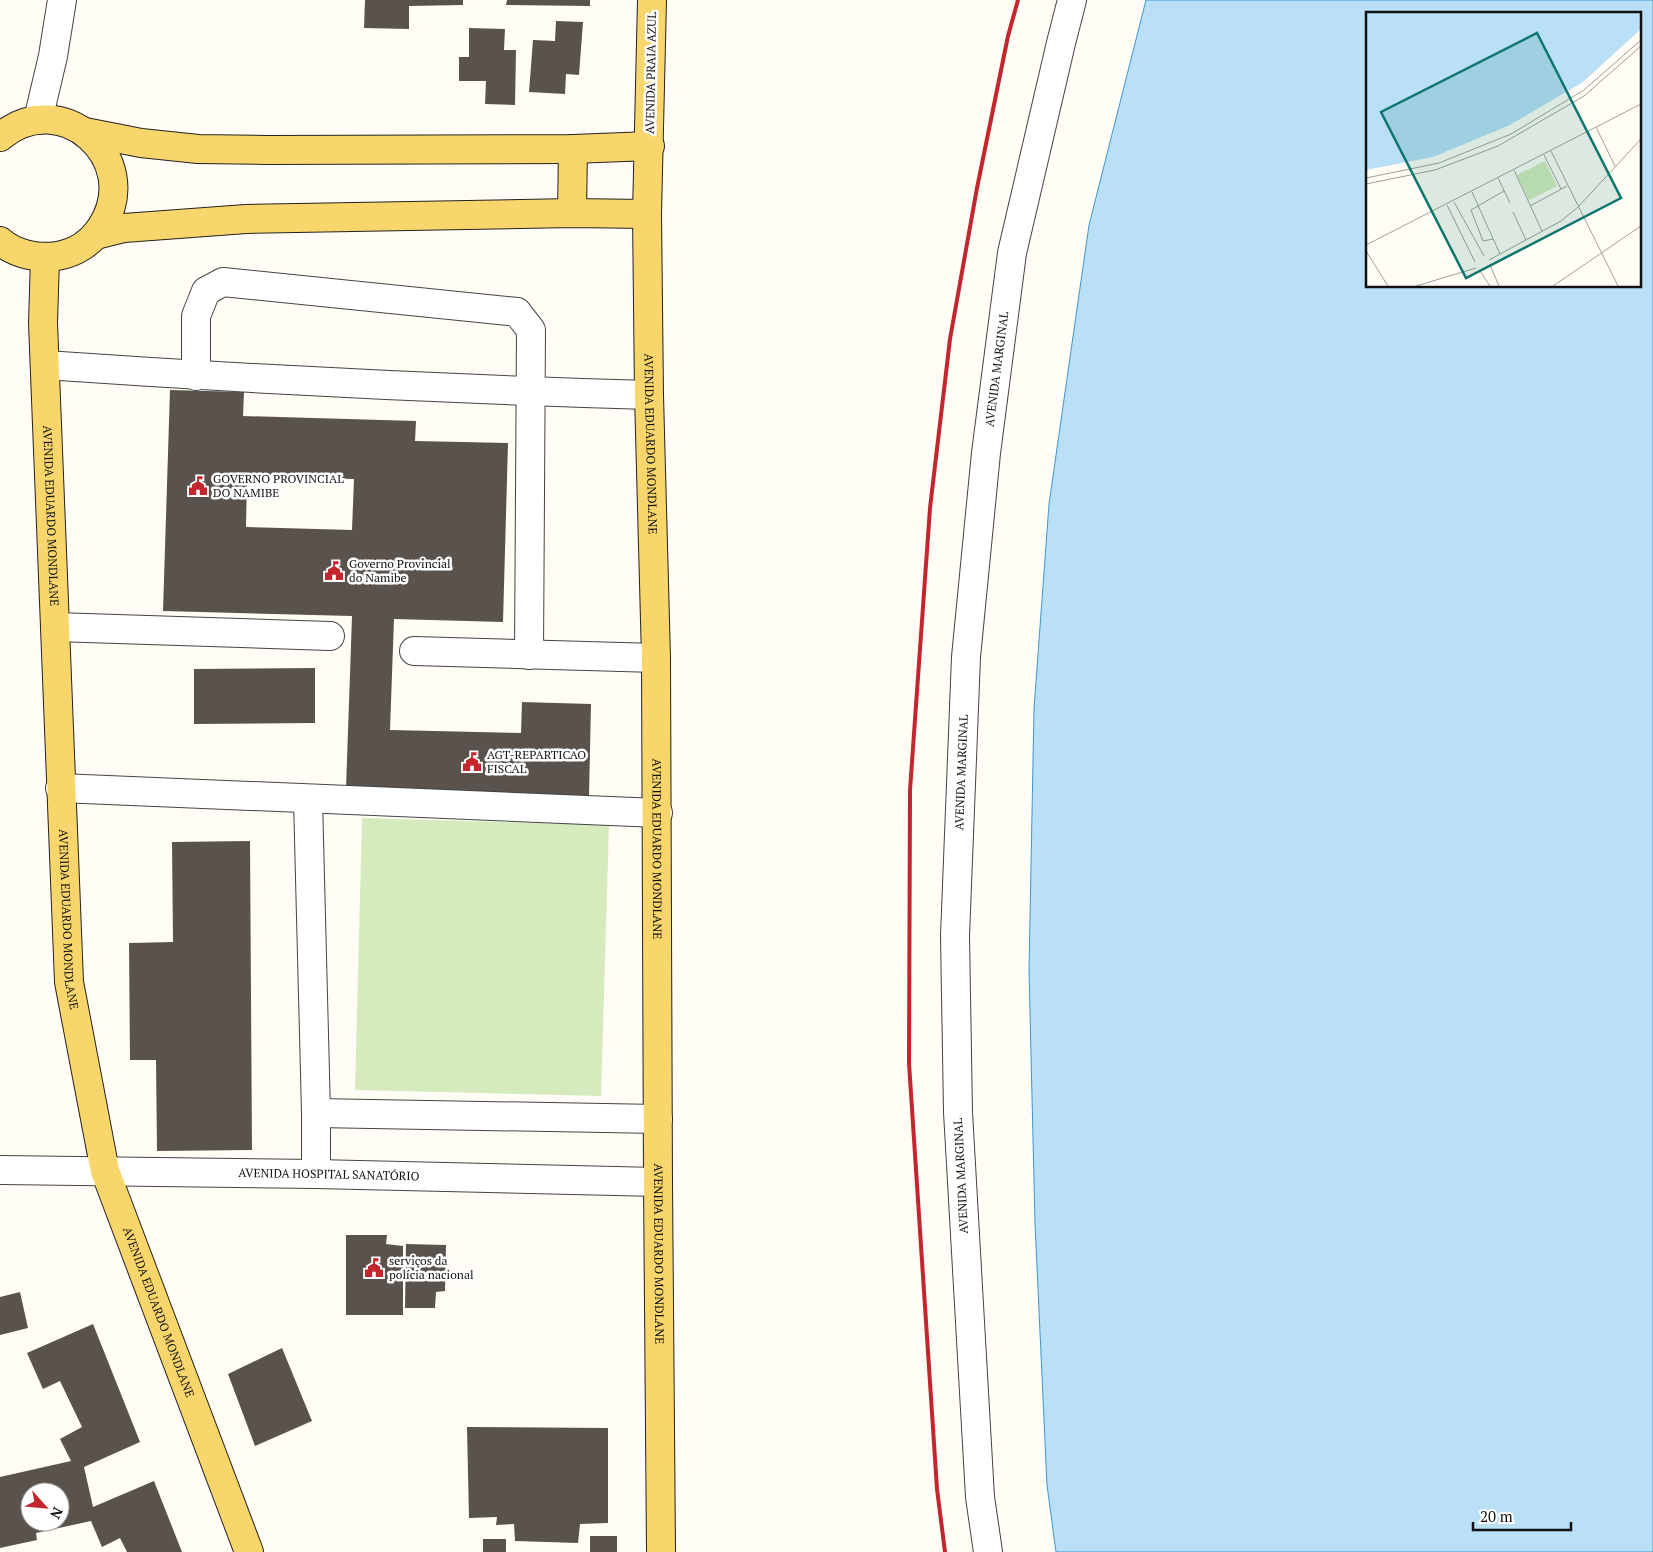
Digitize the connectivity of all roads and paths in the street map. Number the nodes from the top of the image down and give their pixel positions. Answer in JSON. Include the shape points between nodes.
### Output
{"nodes":[{"id":1,"x":62,"y":0,"type":"edge"},
{"id":2,"x":652,"y":0,"type":"edge"},
{"id":3,"x":1072,"y":0,"type":"edge"},
{"id":4,"x":38,"y":120,"type":"junction"},
{"id":5,"x":85,"y":132,"type":"junction"},
{"id":6,"x":0,"y":137,"type":"edge"},
{"id":7,"x":650,"y":146,"type":"junction"},
{"id":8,"x":573,"y":149,"type":"junction"},
{"id":9,"x":572,"y":213,"type":"junction"},
{"id":10,"x":647,"y":214,"type":"junction"},
{"id":11,"x":96,"y":235,"type":"junction"},
{"id":12,"x":1,"y":242,"type":"edge"},
{"id":13,"x":45,"y":258,"type":"junction"},
{"id":14,"x":45,"y":365,"type":"junction"},
{"id":15,"x":196,"y":376,"type":"junction"},
{"id":16,"x":530,"y":392,"type":"junction"},
{"id":17,"x":649,"y":395,"type":"junction"},
{"id":18,"x":54,"y":627,"type":"junction"},
{"id":19,"x":330,"y":636,"type":"dead end"},
{"id":20,"x":414,"y":651,"type":"dead end"},
{"id":21,"x":529,"y":655,"type":"junction"},
{"id":22,"x":656,"y":658,"type":"junction"},
{"id":23,"x":60,"y":788,"type":"junction"},
{"id":24,"x":308,"y":799,"type":"junction"},
{"id":25,"x":658,"y":813,"type":"junction"},
{"id":26,"x":316,"y":1113,"type":"junction"},
{"id":27,"x":658,"y":1119,"type":"junction"},
{"id":28,"x":0,"y":1170,"type":"edge"},
{"id":29,"x":105,"y":1171,"type":"junction"},
{"id":30,"x":316,"y":1174,"type":"junction"},
{"id":31,"x":658,"y":1182,"type":"junction"},
{"id":32,"x":249,"y":1552,"type":"edge"},
{"id":33,"x":661,"y":1552,"type":"edge"},
{"id":34,"x":988,"y":1552,"type":"edge"}],
"edges":[{"from":1,"to":4,"type":"street"},
{"from":2,"to":7,"type":"main road","name":"AVENIDA PRAIA AZUL"},
{"from":3,"to":34,"type":"street","name":"AVENIDA MARGINAL","via":[[1012,253],[986,453],[966,657],[955,936],[958,1112],[980,1497]]},
{"from":4,"to":5,"type":"main road","via":[[71,124]]},
{"from":4,"to":6,"type":"main road","via":[[22,124]]},
{"from":5,"to":8,"type":"main road","via":[[140,144],[198,149]]},
{"from":5,"to":11,"type":"main road","via":[[102,148],[112,169],[114,193],[109,215]]},
{"from":7,"to":8,"type":"main road"},
{"from":7,"to":10,"type":"main road","name":"AVENIDA EDUARDO MONDLANE"},
{"from":8,"to":9,"type":"main road"},
{"from":9,"to":10,"type":"main road"},
{"from":9,"to":11,"type":"main road","via":[[246,219],[124,228]]},
{"from":10,"to":17,"type":"main road","name":"AVENIDA EDUARDO MONDLANE"},
{"from":11,"to":13,"type":"main road","via":[[82,247],[64,255]]},
{"from":12,"to":13,"type":"main road","via":[[22,254]]},
{"from":13,"to":14,"type":"main road","name":"AVENIDA EDUARDO MONDLANE"},
{"from":14,"to":15,"type":"street"},
{"from":14,"to":18,"type":"main road","name":"AVENIDA EDUARDO MONDLANE"},
{"from":15,"to":16,"type":"street"},
{"from":15,"to":16,"type":"street","via":[[196,316],[206,291],[223,282],[517,312],[531,330]]},
{"from":16,"to":17,"type":"street"},
{"from":16,"to":21,"type":"street"},
{"from":17,"to":22,"type":"main road","name":"AVENIDA EDUARDO MONDLANE"},
{"from":18,"to":19,"type":"street"},
{"from":18,"to":23,"type":"main road","name":"AVENIDA EDUARDO MONDLANE"},
{"from":20,"to":21,"type":"street"},
{"from":21,"to":22,"type":"street"},
{"from":22,"to":25,"type":"main road","name":"AVENIDA EDUARDO MONDLANE"},
{"from":23,"to":24,"type":"street"},
{"from":23,"to":29,"type":"main road","name":"AVENIDA EDUARDO MONDLANE","via":[[69,982]]},
{"from":24,"to":25,"type":"street"},
{"from":24,"to":26,"type":"street"},
{"from":25,"to":27,"type":"main road","name":"AVENIDA EDUARDO MONDLANE"},
{"from":26,"to":27,"type":"street"},
{"from":26,"to":30,"type":"street"},
{"from":27,"to":31,"type":"main road","name":"AVENIDA EDUARDO MONDLANE"},
{"from":28,"to":29,"type":"street","name":"AVENIDA HOSPITAL SANATÓRIO"},
{"from":29,"to":30,"type":"street","name":"AVENIDA HOSPITAL SANATÓRIO"},
{"from":29,"to":32,"type":"main road","name":"AVENIDA EDUARDO MONDLANE"},
{"from":30,"to":31,"type":"street","name":"AVENIDA HOSPITAL SANATÓRIO"},
{"from":31,"to":33,"type":"main road","name":"AVENIDA EDUARDO MONDLANE"}]}
